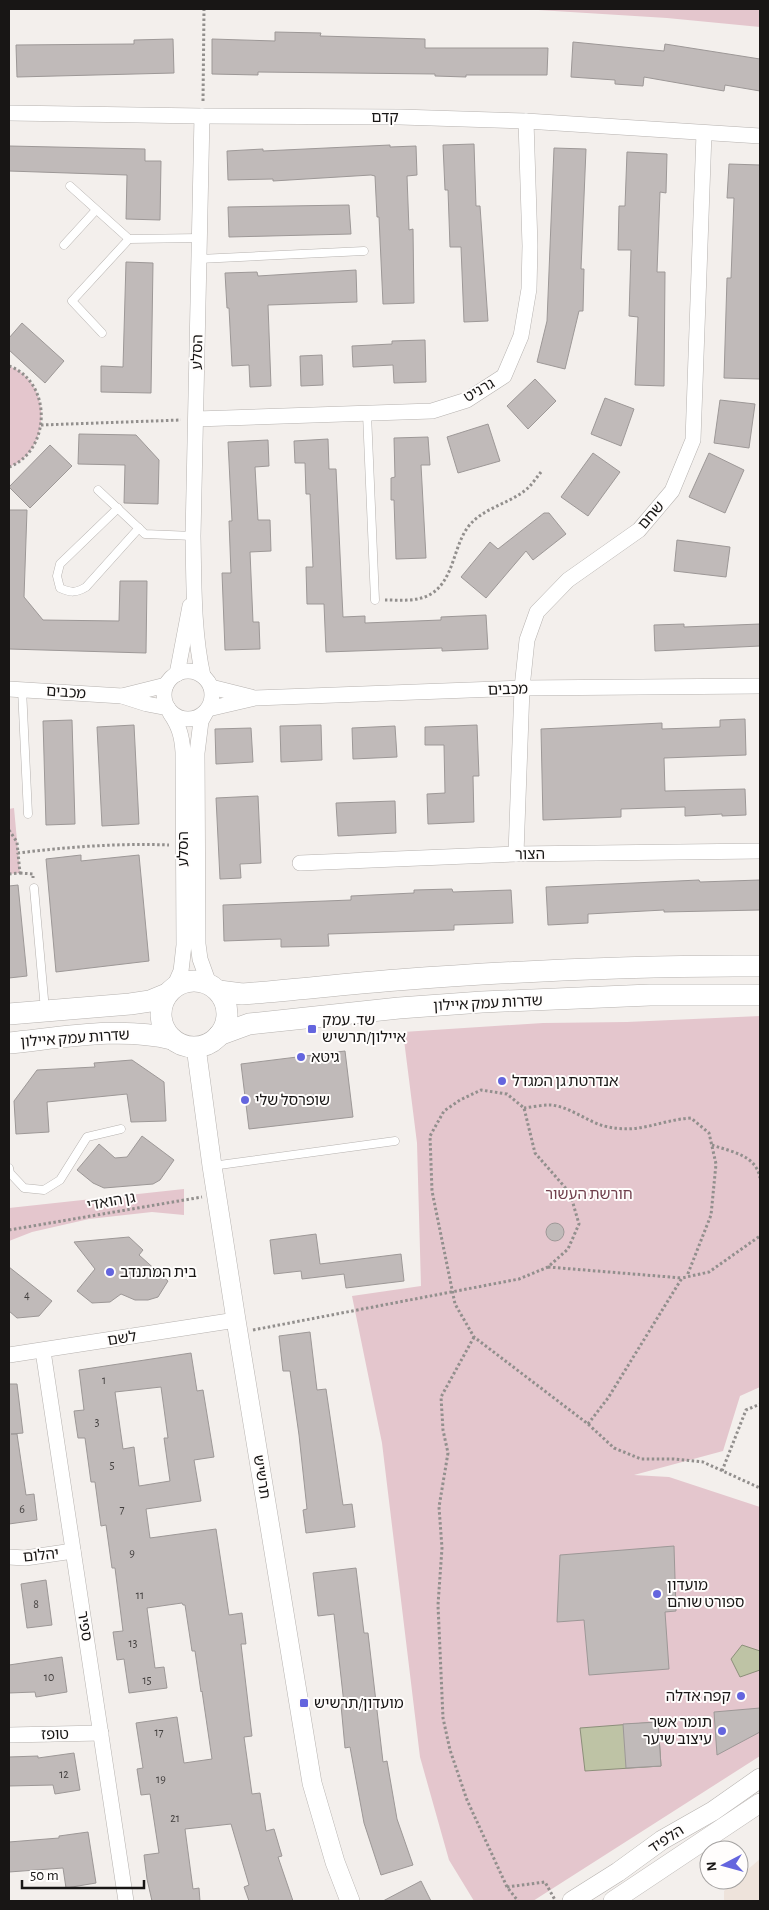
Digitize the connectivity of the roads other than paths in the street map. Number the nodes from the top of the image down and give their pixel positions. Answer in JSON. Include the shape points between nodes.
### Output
{"nodes":[{"id":1,"x":9,"y":113,"type":"edge"},
{"id":2,"x":202,"y":116,"type":"junction"},
{"id":3,"x":526,"y":121,"type":"junction"},
{"id":4,"x":704,"y":133,"type":"junction"},
{"id":5,"x":760,"y":136,"type":"edge"},
{"id":6,"x":70,"y":186,"type":"dead end"},
{"id":7,"x":96,"y":210,"type":"junction"},
{"id":8,"x":200,"y":238,"type":"junction"},
{"id":9,"x":129,"y":239,"type":"junction"},
{"id":10,"x":64,"y":245,"type":"dead end"},
{"id":11,"x":364,"y":251,"type":"dead end"},
{"id":12,"x":199,"y":259,"type":"junction"},
{"id":13,"x":102,"y":333,"type":"dead end"},
{"id":14,"x":367,"y":414,"type":"junction"},
{"id":15,"x":196,"y":420,"type":"junction"},
{"id":16,"x":98,"y":490,"type":"dead end"},
{"id":17,"x":118,"y":508,"type":"junction"},
{"id":18,"x":139,"y":528,"type":"junction"},
{"id":19,"x":193,"y":536,"type":"junction"},
{"id":20,"x":194,"y":588,"type":"junction"},
{"id":21,"x":375,"y":600,"type":"road end"},
{"id":22,"x":176,"y":674,"type":"junction"},
{"id":23,"x":207,"y":682,"type":"junction"},
{"id":24,"x":166,"y":685,"type":"junction"},
{"id":25,"x":760,"y":686,"type":"edge"},
{"id":26,"x":522,"y":688,"type":"junction"},
{"id":27,"x":15,"y":689,"type":"edge"},
{"id":28,"x":122,"y":696,"type":"junction"},
{"id":29,"x":255,"y":698,"type":"junction"},
{"id":30,"x":169,"y":710,"type":"junction"},
{"id":31,"x":207,"y":710,"type":"junction"},
{"id":32,"x":28,"y":814,"type":"dead end"},
{"id":33,"x":760,"y":851,"type":"edge"},
{"id":34,"x":516,"y":854,"type":"junction"},
{"id":35,"x":300,"y":863,"type":"dead end"},
{"id":36,"x":34,"y":888,"type":"dead end"},
{"id":37,"x":760,"y":966,"type":"edge"},
{"id":38,"x":214,"y":988,"type":"junction"},
{"id":39,"x":171,"y":990,"type":"junction"},
{"id":40,"x":760,"y":995,"type":"edge"},
{"id":41,"x":45,"y":1010,"type":"junction"},
{"id":42,"x":9,"y":1014,"type":"edge"},
{"id":43,"x":219,"y":1035,"type":"junction"},
{"id":44,"x":172,"y":1039,"type":"junction"},
{"id":45,"x":9,"y":1043,"type":"edge"},
{"id":46,"x":196,"y":1047,"type":"junction"},
{"id":47,"x":121,"y":1129,"type":"dead end"},
{"id":48,"x":395,"y":1141,"type":"dead end"},
{"id":49,"x":212,"y":1166,"type":"junction"},
{"id":50,"x":9,"y":1173,"type":"edge"},
{"id":51,"x":237,"y":1327,"type":"junction"},
{"id":52,"x":43,"y":1351,"type":"junction"},
{"id":53,"x":9,"y":1355,"type":"edge"},
{"id":54,"x":73,"y":1552,"type":"junction"},
{"id":55,"x":9,"y":1557,"type":"edge"},
{"id":56,"x":101,"y":1733,"type":"junction"},
{"id":57,"x":9,"y":1735,"type":"edge"},
{"id":58,"x":760,"y":1778,"type":"edge"},
{"id":59,"x":760,"y":1803,"type":"edge"},
{"id":60,"x":126,"y":1901,"type":"edge"},
{"id":61,"x":350,"y":1901,"type":"edge"},
{"id":62,"x":572,"y":1901,"type":"edge"},
{"id":63,"x":613,"y":1901,"type":"edge"}],
"edges":[{"from":1,"to":2,"type":"street","name":"קדם"},
{"from":2,"to":3,"type":"street","name":"קדם"},
{"from":2,"to":8,"type":"street","name":"הסלע"},
{"from":3,"to":4,"type":"street","name":"קדם"},
{"from":3,"to":14,"type":"street","name":"גרניט","via":[[529,289],[521,336],[504,376],[467,400],[432,410]]},
{"from":4,"to":5,"type":"street","name":"קדם"},
{"from":4,"to":26,"type":"street","name":"שחם","via":[[693,440],[672,491],[639,530],[568,580],[538,612],[527,640]]},
{"from":6,"to":7,"type":"lane"},
{"from":7,"to":9,"type":"lane"},
{"from":7,"to":10,"type":"lane"},
{"from":8,"to":9,"type":"lane"},
{"from":8,"to":12,"type":"street","name":"הסלע"},
{"from":9,"to":13,"type":"lane","via":[[72,301]]},
{"from":11,"to":12,"type":"lane"},
{"from":12,"to":15,"type":"street","name":"הסלע"},
{"from":14,"to":15,"type":"street","name":"גרניט"},
{"from":14,"to":21,"type":"lane"},
{"from":15,"to":19,"type":"street","name":"הסלע"},
{"from":16,"to":17,"type":"lane"},
{"from":17,"to":18,"type":"lane"},
{"from":17,"to":18,"type":"lane","via":[[60,564],[57,576],[60,588],[77,592],[86,587]]},
{"from":18,"to":19,"type":"lane","via":[[145,534]]},
{"from":19,"to":20,"type":"street","name":"הסלע"},
{"from":20,"to":22,"type":"street","name":"הסלע"},
{"from":20,"to":23,"type":"street","name":"הסלע","via":[[200,661]]},
{"from":22,"to":23,"type":"street","via":[[190,671]]},
{"from":22,"to":24,"type":"street"},
{"from":23,"to":29,"type":"street","name":"מכבים"},
{"from":23,"to":31,"type":"street","via":[[212,696]]},
{"from":24,"to":28,"type":"street","name":"מכבים"},
{"from":24,"to":30,"type":"street","via":[[163,696]]},
{"from":25,"to":26,"type":"street","name":"מכבים"},
{"from":26,"to":29,"type":"street","name":"מכבים"},
{"from":26,"to":34,"type":"street","name":"שחם"},
{"from":27,"to":28,"type":"street","name":"מכבים"},
{"from":27,"to":32,"type":"lane"},
{"from":28,"to":30,"type":"street","name":"מכבים"},
{"from":29,"to":31,"type":"street","name":"מכבים"},
{"from":30,"to":31,"type":"street","via":[[186,720],[200,717]]},
{"from":30,"to":39,"type":"street","name":"הסלע","via":[[182,738],[183,845],[183,958],[181,971]]},
{"from":31,"to":38,"type":"street","name":"הסלע","via":[[201,721],[197,746],[198,934],[200,959]]},
{"from":33,"to":34,"type":"street","name":"הצור"},
{"from":34,"to":35,"type":"street","name":"הצור"},
{"from":36,"to":41,"type":"lane"},
{"from":37,"to":38,"type":"main road","name":"שדרות עמק איילון","via":[[649,966],[406,979],[242,994]]},
{"from":38,"to":39,"type":"main road","via":[[193,980],[181,982]]},
{"from":38,"to":43,"type":"main road","via":[[225,1002],[227,1013]]},
{"from":39,"to":41,"type":"main road","name":"שדרות עמק איילון","via":[[150,1001]]},
{"from":39,"to":44,"type":"main road","via":[[161,1010],[161,1018],[164,1030]]},
{"from":40,"to":43,"type":"main road","name":"שדרות עמק איילון","via":[[650,995],[408,1008],[265,1021]]},
{"from":41,"to":42,"type":"main road","name":"שדרות עמק איילון"},
{"from":43,"to":46,"type":"main road"},
{"from":44,"to":45,"type":"main road","name":"שדרות עמק איילון","via":[[152,1034],[131,1034]]},
{"from":44,"to":46,"type":"main road","via":[[181,1045]]},
{"from":46,"to":49,"type":"street","name":"תרשיש"},
{"from":47,"to":50,"type":"lane","via":[[87,1137],[60,1180],[44,1190],[24,1188]]},
{"from":48,"to":49,"type":"lane"},
{"from":49,"to":51,"type":"street","name":"תרשיש"},
{"from":51,"to":52,"type":"street","name":"לשם"},
{"from":51,"to":61,"type":"street","name":"תרשיש","via":[[312,1783]]},
{"from":52,"to":53,"type":"street","name":"לשם"},
{"from":52,"to":54,"type":"street","name":"ספיר"},
{"from":54,"to":55,"type":"street","name":"יהלום"},
{"from":54,"to":56,"type":"street","name":"ספיר"},
{"from":56,"to":57,"type":"street","name":"טופז"},
{"from":56,"to":60,"type":"street","name":"ספיר"},
{"from":58,"to":62,"type":"street","name":"הלפיד"},
{"from":59,"to":63,"type":"street","name":"הלפיד"}]}
